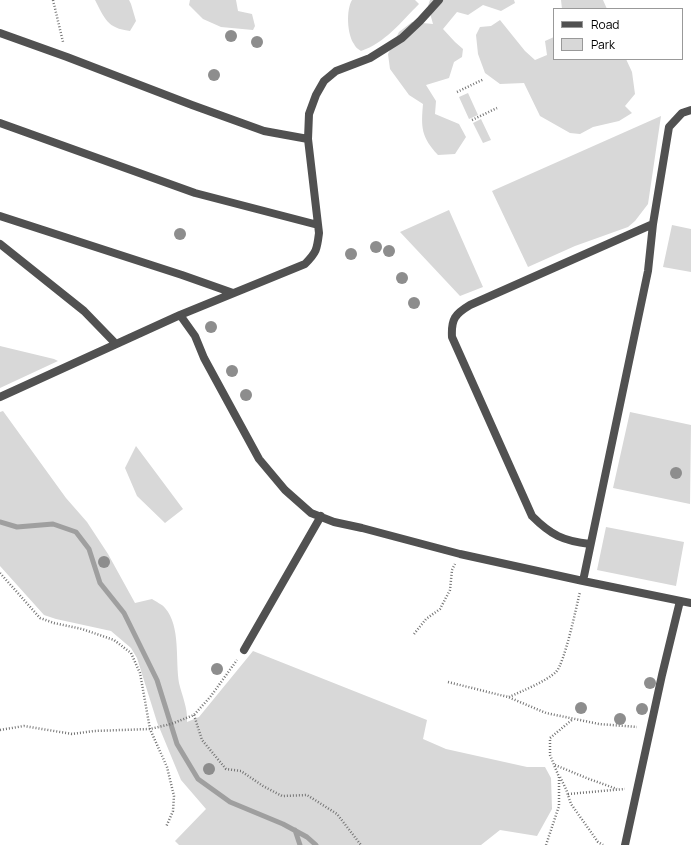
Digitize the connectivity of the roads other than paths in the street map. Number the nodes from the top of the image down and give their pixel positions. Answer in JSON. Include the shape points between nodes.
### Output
{"nodes":[{"id":1,"x":439,"y":0,"type":"edge"},
{"id":2,"x":0,"y":33,"type":"edge"},
{"id":3,"x":691,"y":110,"type":"edge"},
{"id":4,"x":0,"y":123,"type":"edge"},
{"id":5,"x":308,"y":139,"type":"junction"},
{"id":6,"x":0,"y":216,"type":"edge"},
{"id":7,"x":653,"y":224,"type":"junction"},
{"id":8,"x":318,"y":225,"type":"junction"},
{"id":9,"x":0,"y":244,"type":"edge"},
{"id":10,"x":233,"y":293,"type":"junction"},
{"id":11,"x":180,"y":315,"type":"junction"},
{"id":12,"x":116,"y":344,"type":"junction"},
{"id":13,"x":0,"y":397,"type":"edge"},
{"id":14,"x":320,"y":516,"type":"junction"},
{"id":15,"x":590,"y":544,"type":"junction"},
{"id":16,"x":583,"y":581,"type":"junction"},
{"id":17,"x":680,"y":601,"type":"junction"},
{"id":18,"x":691,"y":603,"type":"edge"},
{"id":19,"x":244,"y":650,"type":"road end"},
{"id":20,"x":625,"y":845,"type":"edge"}],
"edges":[{"from":1,"to":5,"type":"street","via":[[402,38],[370,58],[336,71],[324,81],[308,114]]},
{"from":2,"to":5,"type":"street","via":[[264,131]]},
{"from":3,"to":7,"type":"street","via":[[682,113],[669,127]]},
{"from":4,"to":8,"type":"street","via":[[195,193]]},
{"from":5,"to":8,"type":"street"},
{"from":6,"to":10,"type":"street"},
{"from":7,"to":15,"type":"street","via":[[648,271]]},
{"from":7,"to":15,"type":"street","via":[[470,305],[461,311],[451,326],[452,337],[532,516],[558,537]]},
{"from":8,"to":10,"type":"street","via":[[315,255],[305,264]]},
{"from":9,"to":12,"type":"street","via":[[84,311]]},
{"from":10,"to":11,"type":"street"},
{"from":11,"to":12,"type":"street"},
{"from":11,"to":14,"type":"street","via":[[194,336],[259,459],[286,490],[312,513]]},
{"from":12,"to":13,"type":"street"},
{"from":14,"to":16,"type":"street","via":[[334,522],[460,554]]},
{"from":14,"to":19,"type":"street"},
{"from":15,"to":16,"type":"street"},
{"from":16,"to":17,"type":"street"},
{"from":17,"to":18,"type":"street"},
{"from":17,"to":20,"type":"street"}]}
